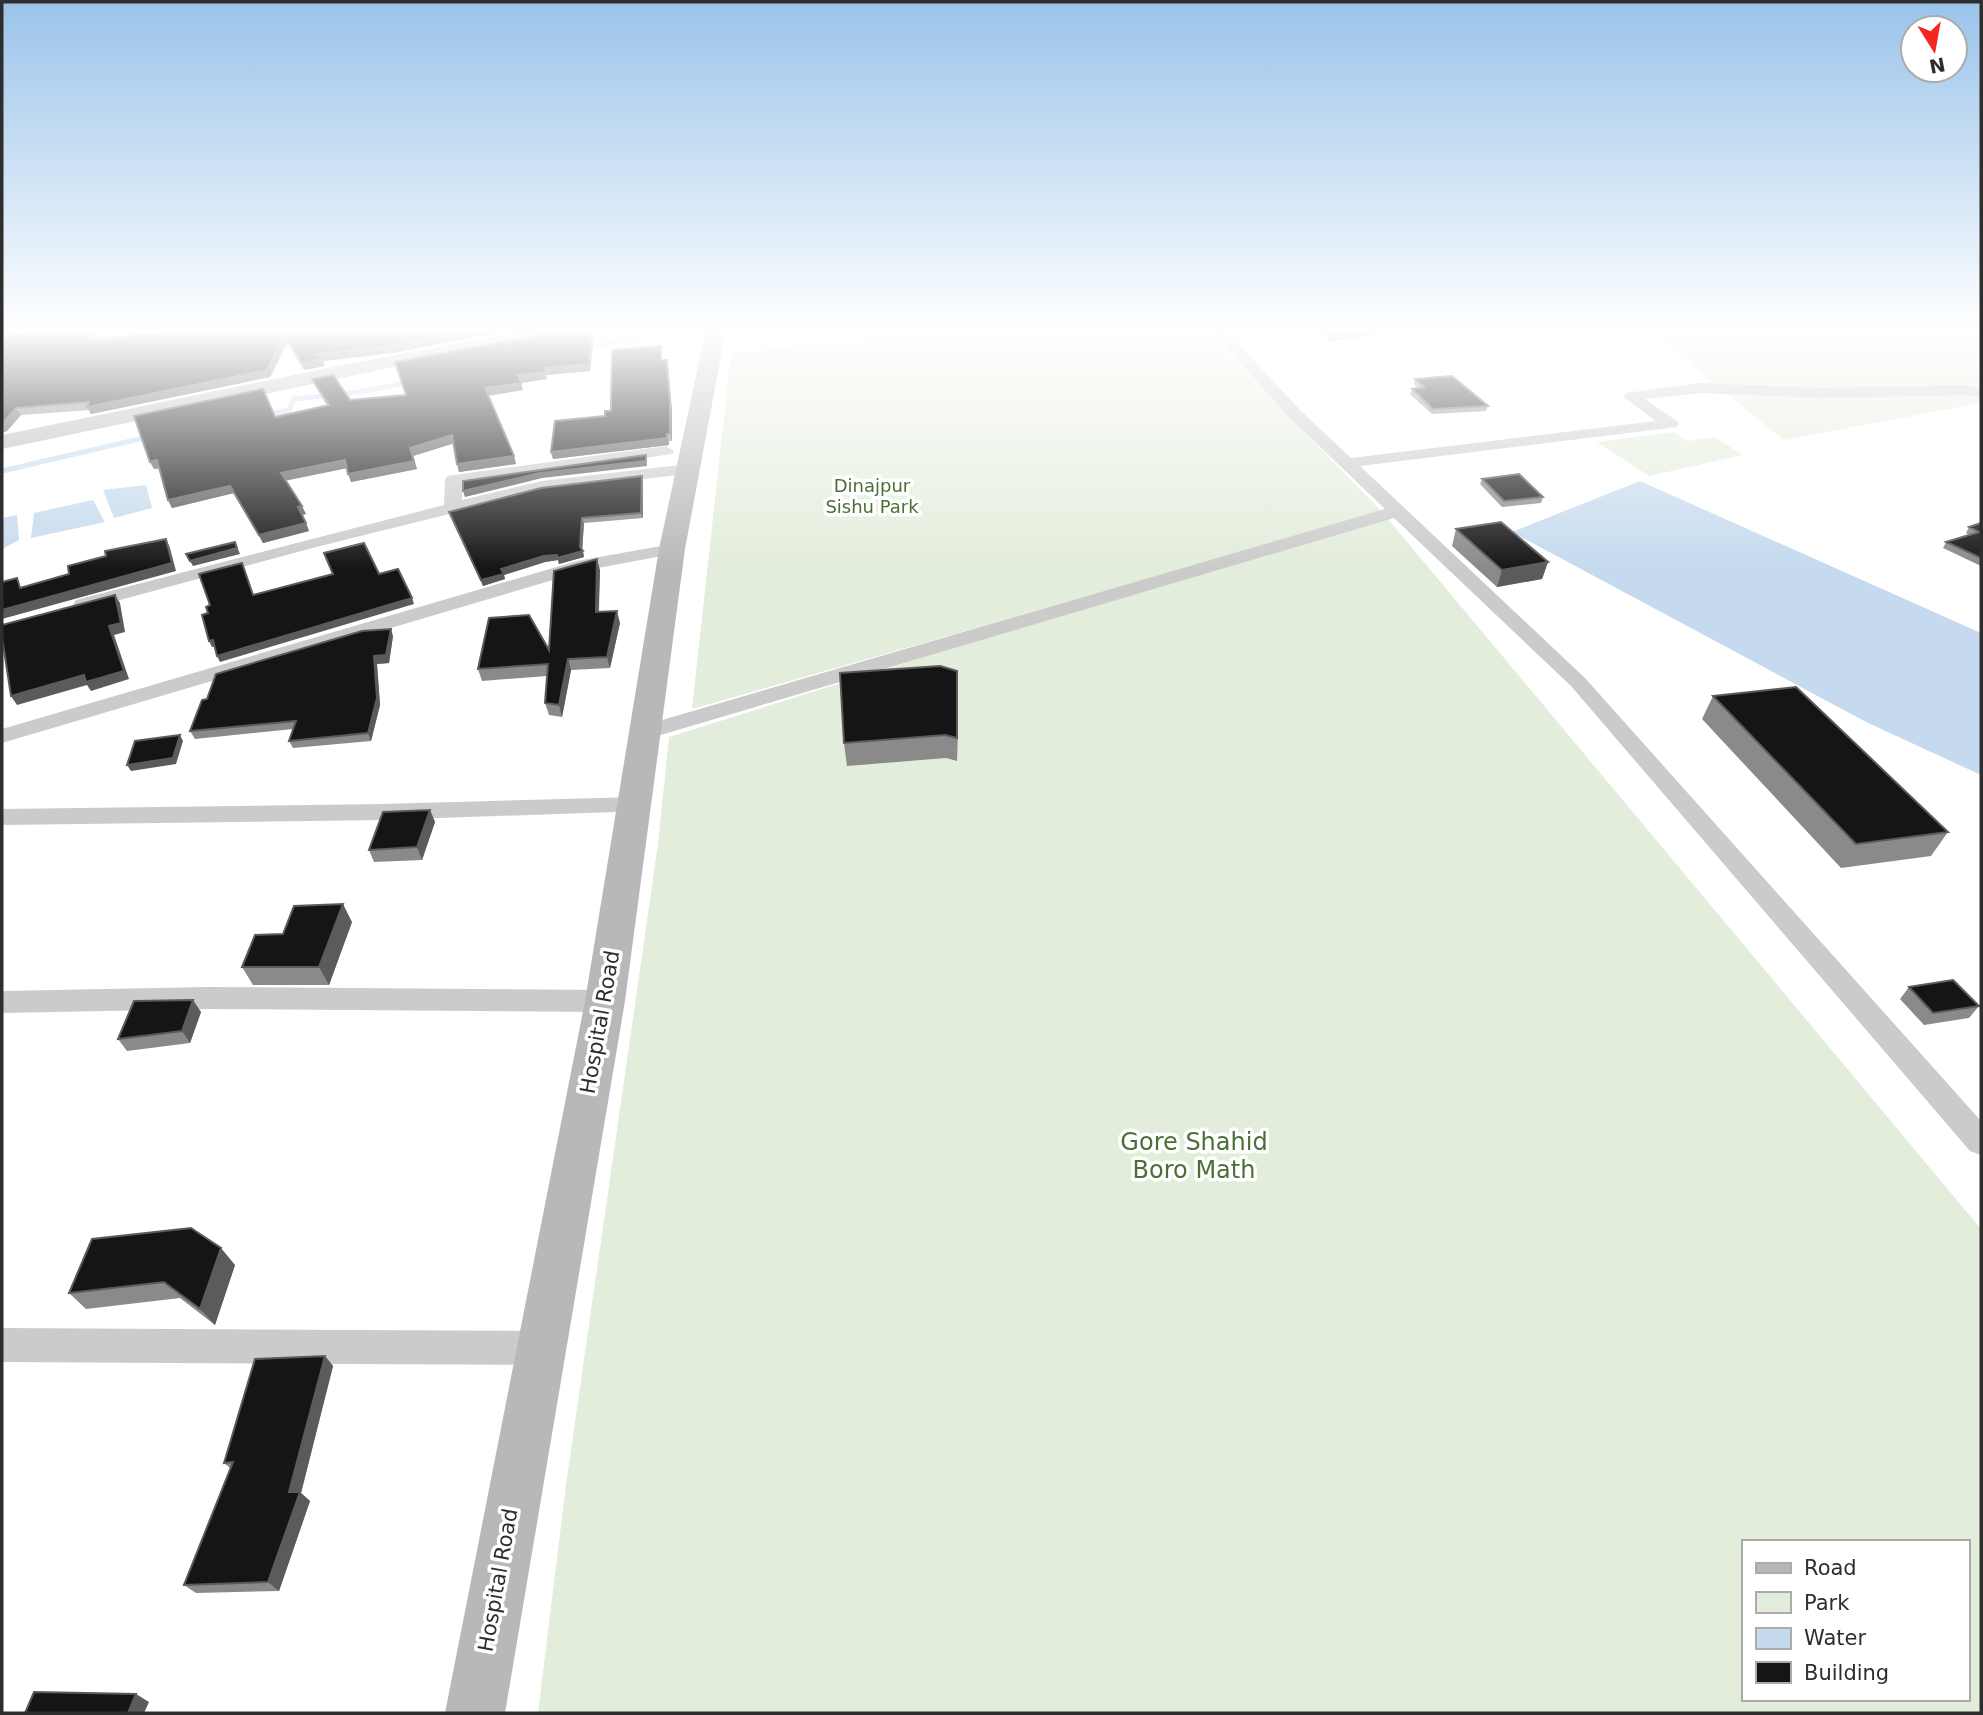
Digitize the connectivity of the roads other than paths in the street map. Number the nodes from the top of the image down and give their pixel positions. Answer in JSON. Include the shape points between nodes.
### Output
{"nodes":[{"id":1,"x":163,"y":409,"type":"edge"},
{"id":2,"x":693,"y":409,"type":"edge"},
{"id":3,"x":1290,"y":409,"type":"edge"},
{"id":4,"x":1650,"y":409,"type":"edge"},
{"id":5,"x":2,"y":442,"type":"edge"},
{"id":6,"x":678,"y":460,"type":"junction"},
{"id":7,"x":1347,"y":463,"type":"junction"},
{"id":8,"x":453,"y":510,"type":"junction"},
{"id":9,"x":1398,"y":511,"type":"junction"},
{"id":10,"x":672,"y":549,"type":"junction"},
{"id":11,"x":66,"y":608,"type":"edge"},
{"id":12,"x":646,"y":732,"type":"junction"},
{"id":13,"x":2,"y":736,"type":"edge"},
{"id":14,"x":636,"y":805,"type":"junction"},
{"id":15,"x":2,"y":817,"type":"edge"},
{"id":16,"x":605,"y":1001,"type":"junction"},
{"id":17,"x":2,"y":1002,"type":"edge"},
{"id":18,"x":1981,"y":1142,"type":"edge"},
{"id":19,"x":2,"y":1345,"type":"edge"},
{"id":20,"x":540,"y":1348,"type":"junction"},
{"id":21,"x":475,"y":1713,"type":"edge"}],
"edges":[{"from":1,"to":5,"type":"main road"},
{"from":2,"to":6,"type":"main road","name":"Hospital Road"},
{"from":3,"to":7,"type":"street"},
{"from":4,"to":7,"type":"street","via":[[1671,424]]},
{"from":6,"to":8,"type":"street","via":[[542,486]]},
{"from":6,"to":8,"type":"street","via":[[453,480]]},
{"from":6,"to":10,"type":"main road","name":"Hospital Road"},
{"from":7,"to":9,"type":"street"},
{"from":8,"to":11,"type":"street"},
{"from":9,"to":12,"type":"street"},
{"from":9,"to":18,"type":"street","via":[[1578,682]]},
{"from":10,"to":12,"type":"main road","name":"Hospital Road"},
{"from":10,"to":13,"type":"street","via":[[584,565]]},
{"from":12,"to":14,"type":"main road","name":"Hospital Road"},
{"from":14,"to":15,"type":"street"},
{"from":14,"to":16,"type":"main road","name":"Hospital Road"},
{"from":16,"to":17,"type":"street","via":[[208,998]]},
{"from":16,"to":20,"type":"main road","name":"Hospital Road"},
{"from":19,"to":20,"type":"street"},
{"from":20,"to":21,"type":"main road","name":"Hospital Road"}]}
